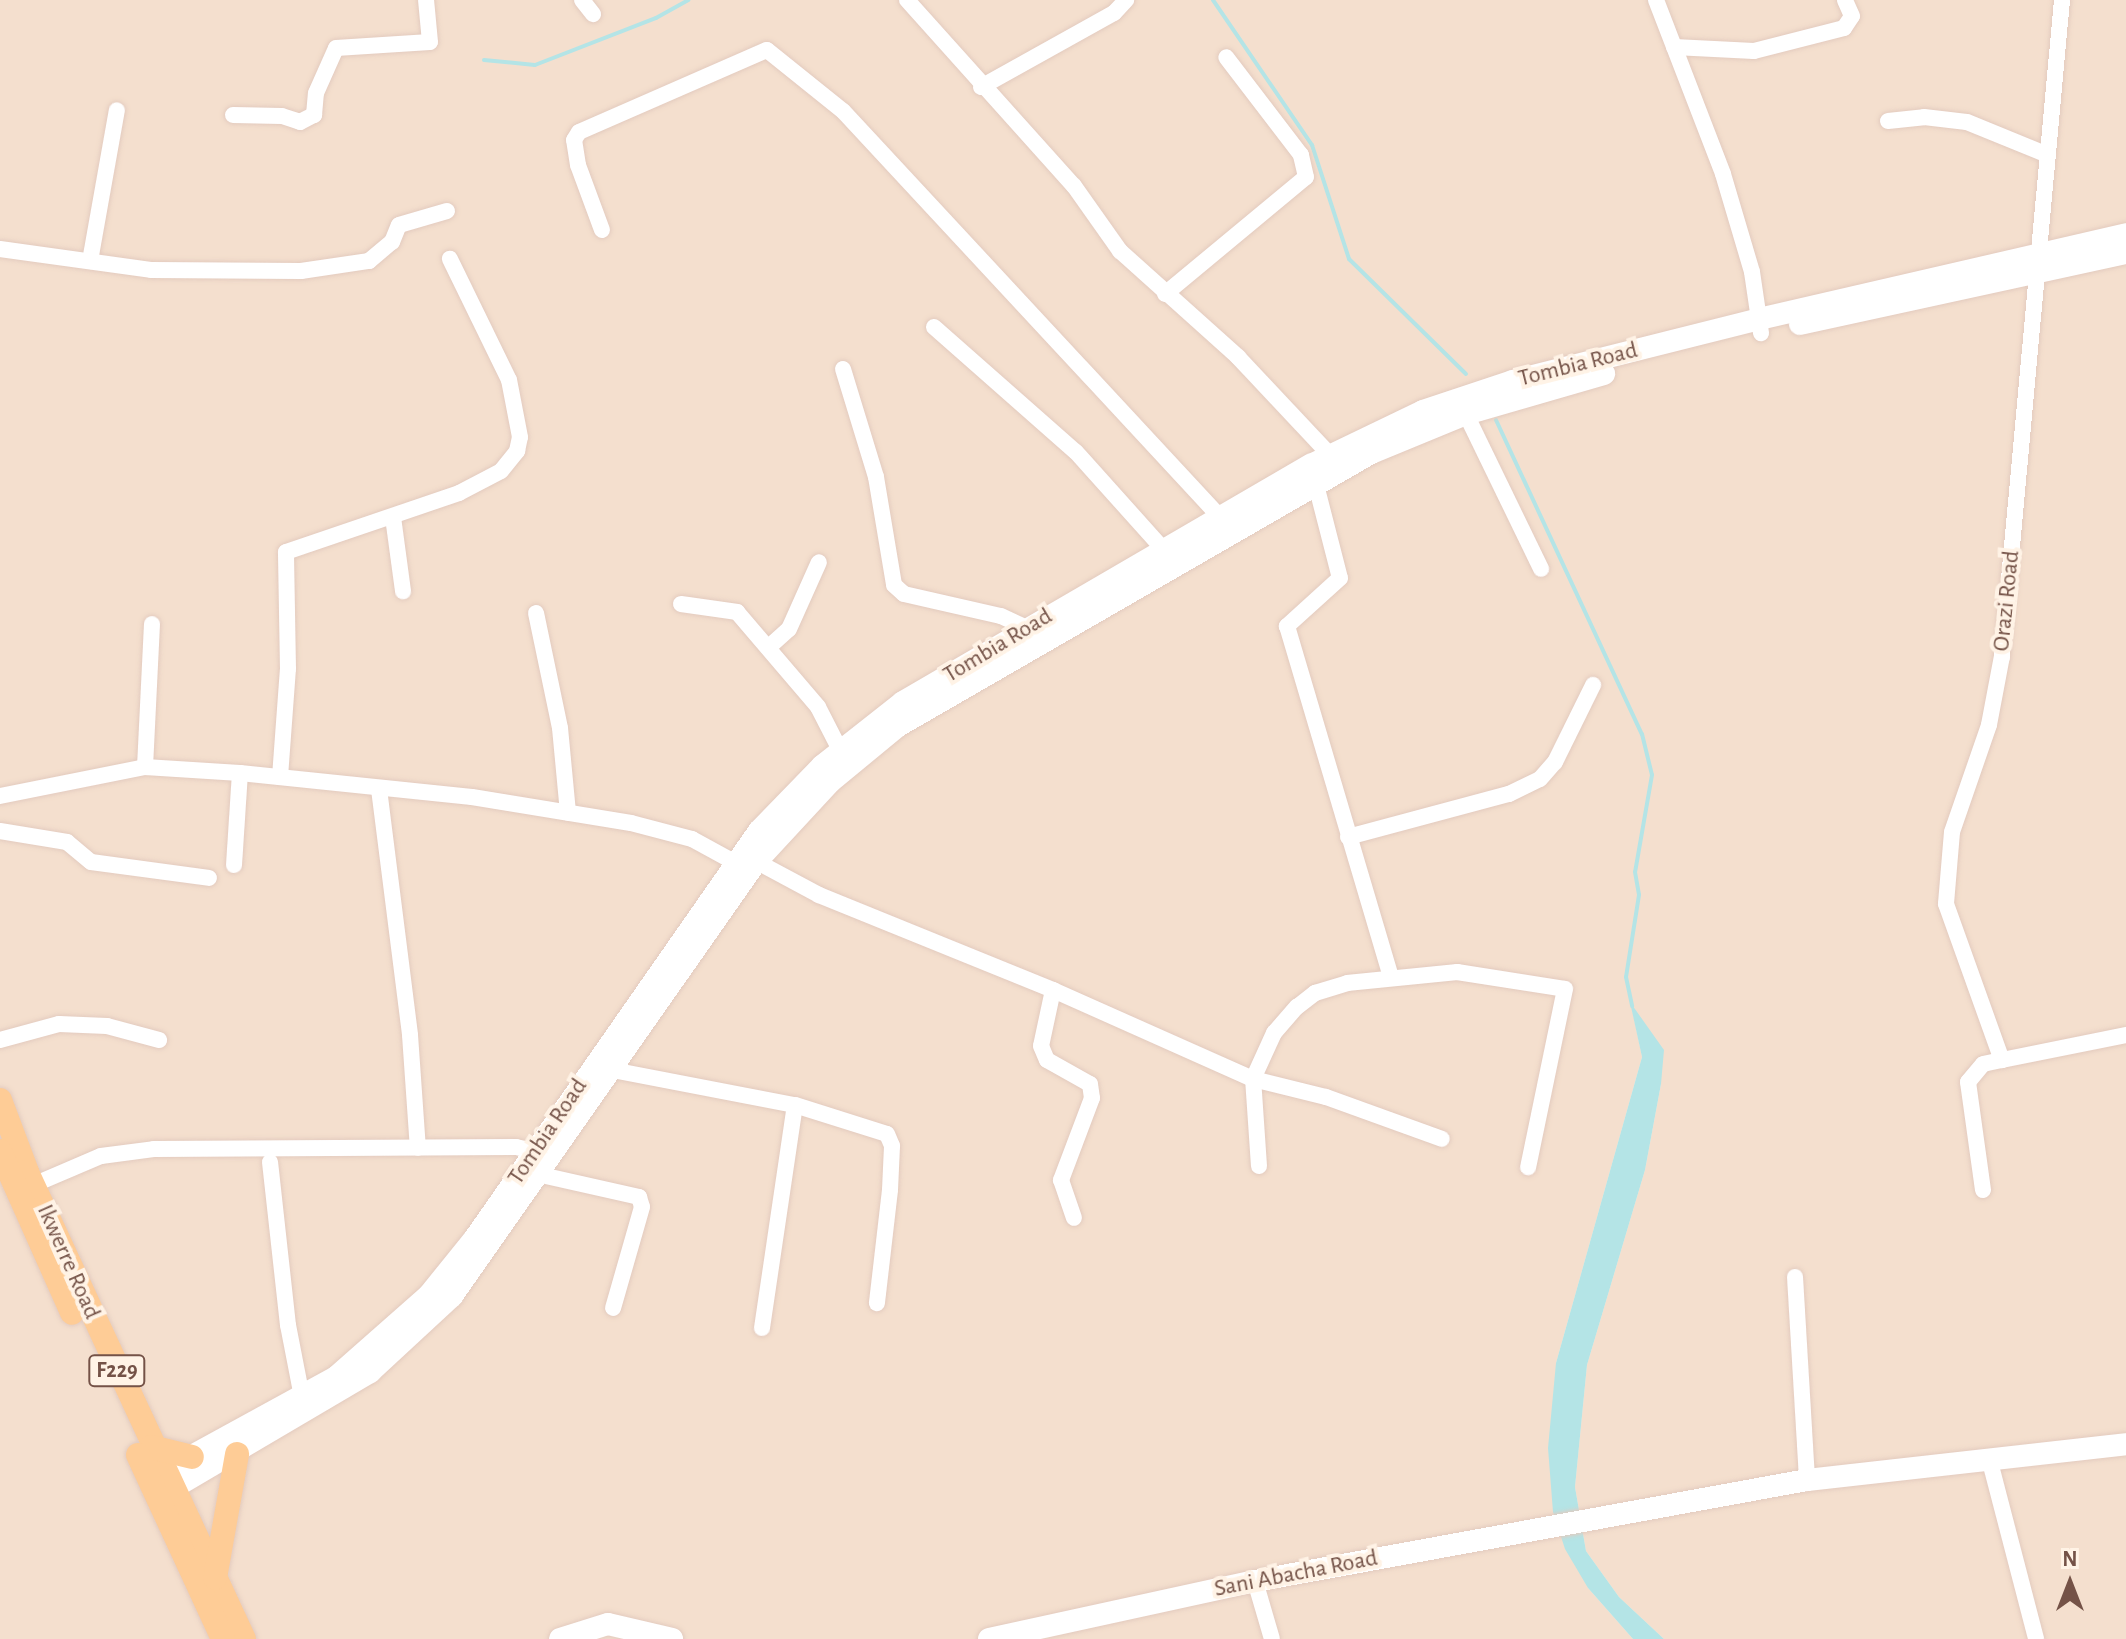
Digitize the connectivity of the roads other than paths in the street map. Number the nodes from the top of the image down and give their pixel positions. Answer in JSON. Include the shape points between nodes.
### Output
{"nodes":[{"id":1,"x":426,"y":0,"type":"edge"},
{"id":2,"x":582,"y":0,"type":"edge"},
{"id":3,"x":907,"y":0,"type":"edge"},
{"id":4,"x":1126,"y":0,"type":"edge"},
{"id":5,"x":1656,"y":0,"type":"edge"},
{"id":6,"x":1845,"y":0,"type":"edge"},
{"id":7,"x":2062,"y":0,"type":"edge"},
{"id":8,"x":593,"y":14,"type":"dead end"},
{"id":9,"x":1674,"y":47,"type":"junction"},
{"id":10,"x":1226,"y":57,"type":"dead end"},
{"id":11,"x":981,"y":87,"type":"junction"},
{"id":12,"x":117,"y":110,"type":"dead end"},
{"id":13,"x":233,"y":115,"type":"dead end"},
{"id":14,"x":1888,"y":121,"type":"dead end"},
{"id":15,"x":2048,"y":155,"type":"junction"},
{"id":16,"x":447,"y":211,"type":"dead end"},
{"id":17,"x":602,"y":230,"type":"dead end"},
{"id":18,"x":2126,"y":234,"type":"edge"},
{"id":19,"x":0,"y":249,"type":"edge"},
{"id":20,"x":2126,"y":253,"type":"edge"},
{"id":21,"x":450,"y":259,"type":"dead end"},
{"id":22,"x":90,"y":261,"type":"junction"},
{"id":23,"x":2036,"y":262,"type":"junction"},
{"id":24,"x":1165,"y":294,"type":"junction"},
{"id":25,"x":1760,"y":326,"type":"junction"},
{"id":26,"x":934,"y":327,"type":"dead end"},
{"id":27,"x":843,"y":369,"type":"dead end"},
{"id":28,"x":1462,"y":406,"type":"junction"},
{"id":29,"x":1319,"y":467,"type":"junction"},
{"id":30,"x":393,"y":517,"type":"junction"},
{"id":31,"x":1221,"y":518,"type":"junction"},
{"id":32,"x":1163,"y":549,"type":"junction"},
{"id":33,"x":819,"y":562,"type":"dead end"},
{"id":34,"x":1541,"y":569,"type":"dead end"},
{"id":35,"x":403,"y":591,"type":"dead end"},
{"id":36,"x":681,"y":604,"type":"dead end"},
{"id":37,"x":536,"y":613,"type":"dead end"},
{"id":38,"x":152,"y":624,"type":"dead end"},
{"id":39,"x":1027,"y":628,"type":"junction"},
{"id":40,"x":770,"y":646,"type":"junction"},
{"id":41,"x":1593,"y":685,"type":"dead end"},
{"id":42,"x":840,"y":750,"type":"junction"},
{"id":43,"x":145,"y":767,"type":"junction"},
{"id":44,"x":240,"y":773,"type":"junction"},
{"id":45,"x":280,"y":777,"type":"junction"},
{"id":46,"x":379,"y":789,"type":"junction"},
{"id":47,"x":0,"y":796,"type":"edge"},
{"id":48,"x":568,"y":813,"type":"junction"},
{"id":49,"x":0,"y":831,"type":"edge"},
{"id":50,"x":1348,"y":837,"type":"junction"},
{"id":51,"x":744,"y":859,"type":"junction"},
{"id":52,"x":234,"y":865,"type":"dead end"},
{"id":53,"x":209,"y":878,"type":"dead end"},
{"id":54,"x":1391,"y":977,"type":"junction"},
{"id":55,"x":1053,"y":990,"type":"junction"},
{"id":56,"x":2126,"y":1035,"type":"edge"},
{"id":57,"x":0,"y":1040,"type":"edge"},
{"id":58,"x":159,"y":1040,"type":"dead end"},
{"id":59,"x":2002,"y":1060,"type":"junction"},
{"id":60,"x":601,"y":1068,"type":"junction"},
{"id":61,"x":1253,"y":1079,"type":"junction"},
{"id":62,"x":0,"y":1100,"type":"edge"},
{"id":63,"x":795,"y":1105,"type":"junction"},
{"id":64,"x":1442,"y":1139,"type":"dead end"},
{"id":65,"x":418,"y":1148,"type":"junction"},
{"id":66,"x":0,"y":1151,"type":"edge"},
{"id":67,"x":270,"y":1162,"type":"dead end"},
{"id":68,"x":537,"y":1163,"type":"junction"},
{"id":69,"x":1259,"y":1166,"type":"dead end"},
{"id":70,"x":1528,"y":1167,"type":"dead end"},
{"id":71,"x":33,"y":1185,"type":"junction"},
{"id":72,"x":1983,"y":1190,"type":"dead end"},
{"id":73,"x":1074,"y":1218,"type":"dead end"},
{"id":74,"x":1795,"y":1277,"type":"dead end"},
{"id":75,"x":877,"y":1303,"type":"dead end"},
{"id":76,"x":613,"y":1308,"type":"dead end"},
{"id":77,"x":762,"y":1328,"type":"dead end"},
{"id":78,"x":302,"y":1397,"type":"junction"},
{"id":79,"x":2126,"y":1444,"type":"edge"},
{"id":80,"x":151,"y":1447,"type":"junction"},
{"id":81,"x":237,"y":1454,"type":"junction"},
{"id":82,"x":192,"y":1457,"type":"junction"},
{"id":83,"x":1989,"y":1458,"type":"junction"},
{"id":84,"x":1807,"y":1480,"type":"junction"},
{"id":85,"x":160,"y":1483,"type":"junction"},
{"id":86,"x":215,"y":1578,"type":"junction"},
{"id":87,"x":1255,"y":1581,"type":"junction"},
{"id":88,"x":223,"y":1639,"type":"edge"},
{"id":89,"x":244,"y":1639,"type":"edge"},
{"id":90,"x":560,"y":1639,"type":"edge"},
{"id":91,"x":672,"y":1639,"type":"edge"},
{"id":92,"x":989,"y":1639,"type":"edge"},
{"id":93,"x":1272,"y":1639,"type":"edge"},
{"id":94,"x":2036,"y":1639,"type":"edge"}],
"edges":[{"from":1,"to":13,"type":"street","via":[[430,42],[336,48],[316,93],[314,115],[300,122],[282,116]]},
{"from":2,"to":8,"type":"street"},
{"from":3,"to":11,"type":"street"},
{"from":4,"to":11,"type":"street","via":[[1114,13]]},
{"from":5,"to":9,"type":"street"},
{"from":6,"to":9,"type":"street","via":[[1852,16],[1844,28],[1754,51]]},
{"from":7,"to":15,"type":"street","name":"Orazi Road"},
{"from":9,"to":25,"type":"street","via":[[1723,174],[1752,272]]},
{"from":10,"to":24,"type":"street","via":[[1301,155],[1306,177]]},
{"from":11,"to":24,"type":"street","via":[[1074,186],[1120,251]]},
{"from":12,"to":22,"type":"street"},
{"from":14,"to":15,"type":"street","via":[[1924,117],[1967,122]]},
{"from":15,"to":23,"type":"street","name":"Orazi Road"},
{"from":16,"to":22,"type":"street","via":[[399,225],[392,242],[369,261],[301,271],[151,270]]},
{"from":17,"to":31,"type":"street","via":[[578,165],[574,140],[579,132],[767,50],[843,111]]},
{"from":18,"to":23,"type":"main road","name":"Tombia Road"},
{"from":19,"to":22,"type":"street"},
{"from":20,"to":23,"type":"main road","name":"Tombia Road"},
{"from":21,"to":30,"type":"street","via":[[509,380],[520,437],[514,458],[501,471]]},
{"from":23,"to":25,"type":"main road","name":"Tombia Road"},
{"from":23,"to":59,"type":"street","name":"Orazi Road","via":[[2002,656],[1989,725],[1952,832],[1945,880],[1952,930]]},
{"from":24,"to":29,"type":"street","via":[[1238,357]]},
{"from":25,"to":28,"type":"main road","name":"Tombia Road"},
{"from":26,"to":32,"type":"street","via":[[1076,452]]},
{"from":27,"to":39,"type":"street","via":[[876,477],[894,585],[904,594],[1001,616]]},
{"from":28,"to":29,"type":"main road","name":"Tombia Road"},
{"from":28,"to":29,"type":"main road","name":"Tombia Road"},
{"from":28,"to":34,"type":"street"},
{"from":29,"to":31,"type":"main road","name":"Tombia Road"},
{"from":29,"to":50,"type":"street","via":[[1340,578],[1287,626]]},
{"from":29,"to":51,"type":"main road","name":"Tombia Road","via":[[898,726]]},
{"from":30,"to":35,"type":"street"},
{"from":30,"to":45,"type":"street","via":[[286,552],[288,669]]},
{"from":31,"to":32,"type":"main road","name":"Tombia Road"},
{"from":32,"to":39,"type":"main road","name":"Tombia Road"},
{"from":33,"to":40,"type":"street","via":[[789,629]]},
{"from":36,"to":40,"type":"street","via":[[737,612]]},
{"from":37,"to":48,"type":"street","via":[[560,728]]},
{"from":38,"to":43,"type":"street","via":[[152,706]]},
{"from":39,"to":42,"type":"main road","name":"Tombia Road","via":[[903,702]]},
{"from":40,"to":42,"type":"street","via":[[818,707]]},
{"from":41,"to":50,"type":"street","via":[[1555,762],[1540,779],[1509,794]]},
{"from":42,"to":51,"type":"main road","name":"Tombia Road"},
{"from":43,"to":44,"type":"street"},
{"from":43,"to":47,"type":"street"},
{"from":44,"to":45,"type":"street"},
{"from":44,"to":52,"type":"street"},
{"from":45,"to":46,"type":"street"},
{"from":46,"to":48,"type":"street"},
{"from":46,"to":65,"type":"street","via":[[410,1035]]},
{"from":48,"to":51,"type":"street","via":[[663,829]]},
{"from":49,"to":53,"type":"street","via":[[67,842],[82,858],[105,865]]},
{"from":50,"to":54,"type":"street"},
{"from":51,"to":55,"type":"street"},
{"from":51,"to":60,"type":"main road","name":"Tombia Road"},
{"from":54,"to":61,"type":"street","via":[[1315,993],[1274,1033]]},
{"from":54,"to":70,"type":"street","via":[[1457,972],[1565,989]]},
{"from":55,"to":61,"type":"street"},
{"from":55,"to":73,"type":"street","via":[[1041,1046],[1047,1060],[1090,1084],[1092,1098],[1061,1180]]},
{"from":56,"to":59,"type":"street"},
{"from":57,"to":58,"type":"street","via":[[59,1024],[107,1026]]},
{"from":59,"to":72,"type":"street","via":[[1983,1064],[1968,1082]]},
{"from":60,"to":63,"type":"street"},
{"from":60,"to":68,"type":"main road","name":"Tombia Road"},
{"from":61,"to":64,"type":"street","via":[[1326,1097]]},
{"from":61,"to":69,"type":"street"},
{"from":62,"to":71,"type":"main road","name":"Ikwerre Road","number":"F229"},
{"from":63,"to":75,"type":"street","via":[[872,1125],[887,1134],[892,1146]]},
{"from":63,"to":77,"type":"street"},
{"from":65,"to":68,"type":"street"},
{"from":65,"to":71,"type":"street","via":[[129,1151],[74,1165]]},
{"from":66,"to":85,"type":"main road","name":"Ikwerre Road","number":"F229"},
{"from":67,"to":78,"type":"street","via":[[288,1325]]},
{"from":68,"to":76,"type":"street","via":[[639,1197],[642,1207]]},
{"from":68,"to":78,"type":"main road","name":"Tombia Road","via":[[397,1328],[356,1363]]},
{"from":68,"to":81,"type":"main road","name":"Tombia Road","via":[[452,1296],[399,1349],[319,1407]]},
{"from":71,"to":80,"type":"main road","name":"Ikwerre Road","number":"F229"},
{"from":74,"to":84,"type":"street"},
{"from":78,"to":82,"type":"main road","name":"Tombia Road"},
{"from":79,"to":83,"type":"main road","name":"Sani Abacha Road"},
{"from":80,"to":82,"type":"main road"},
{"from":80,"to":85,"type":"main road","name":"Ikwerre Road","number":"F229"},
{"from":81,"to":85,"type":"main road","name":"Tombia Road"},
{"from":81,"to":86,"type":"main road"},
{"from":82,"to":85,"type":"main road","name":"Tombia Road"},
{"from":83,"to":84,"type":"main road","name":"Sani Abacha Road"},
{"from":83,"to":94,"type":"street"},
{"from":84,"to":87,"type":"main road","name":"Sani Abacha Road"},
{"from":85,"to":86,"type":"main road","name":"Ikwerre Road","number":"F229"},
{"from":85,"to":88,"type":"main road","name":"Ikwerre Road","number":"F229"},
{"from":86,"to":89,"type":"main road","name":"Ikwerre Road","number":"F229"},
{"from":87,"to":92,"type":"main road","name":"Sani Abacha Road"},
{"from":87,"to":93,"type":"street"},
{"from":90,"to":91,"type":"main road","via":[[608,1624]]}]}
